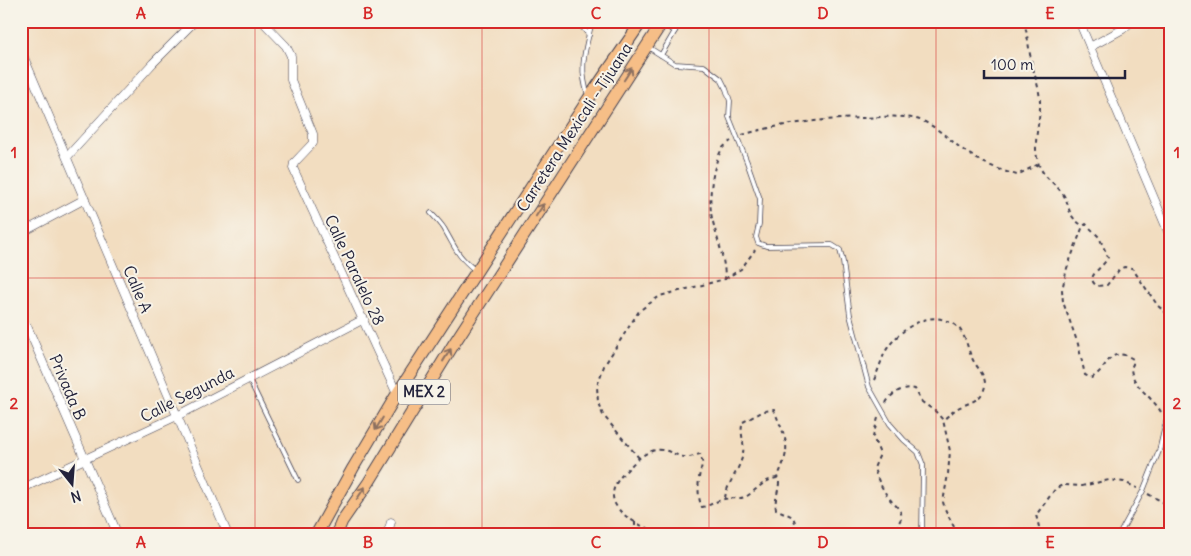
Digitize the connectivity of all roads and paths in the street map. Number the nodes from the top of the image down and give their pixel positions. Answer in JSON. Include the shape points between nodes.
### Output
{"nodes":[{"id":1,"x":195,"y":21,"type":"edge"},
{"id":2,"x":262,"y":21,"type":"edge"},
{"id":3,"x":577,"y":21,"type":"edge"},
{"id":4,"x":592,"y":21,"type":"edge"},
{"id":5,"x":642,"y":21,"type":"edge"},
{"id":6,"x":681,"y":21,"type":"edge"},
{"id":7,"x":1023,"y":21,"type":"edge"},
{"id":8,"x":1079,"y":21,"type":"edge"},
{"id":9,"x":1132,"y":21,"type":"edge"},
{"id":10,"x":661,"y":22,"type":"edge"},
{"id":11,"x":675,"y":31,"type":"junction"},
{"id":12,"x":589,"y":35,"type":"junction"},
{"id":13,"x":647,"y":46,"type":"junction"},
{"id":14,"x":1090,"y":47,"type":"junction"},
{"id":15,"x":22,"y":53,"type":"edge"},
{"id":16,"x":661,"y":55,"type":"junction"},
{"id":17,"x":589,"y":98,"type":"junction"},
{"id":18,"x":67,"y":157,"type":"junction"},
{"id":19,"x":85,"y":199,"type":"junction"},
{"id":20,"x":431,"y":214,"type":"dead end"},
{"id":21,"x":1083,"y":226,"type":"junction"},
{"id":22,"x":21,"y":233,"type":"edge"},
{"id":23,"x":1170,"y":236,"type":"edge"},
{"id":24,"x":758,"y":243,"type":"junction"},
{"id":25,"x":477,"y":271,"type":"junction"},
{"id":26,"x":725,"y":279,"type":"dead end"},
{"id":27,"x":1170,"y":316,"type":"edge"},
{"id":28,"x":364,"y":320,"type":"junction"},
{"id":29,"x":27,"y":326,"type":"dead end"},
{"id":30,"x":249,"y":379,"type":"junction"},
{"id":31,"x":869,"y":387,"type":"junction"},
{"id":32,"x":397,"y":394,"type":"junction"},
{"id":33,"x":1170,"y":406,"type":"edge"},
{"id":34,"x":177,"y":416,"type":"junction"},
{"id":35,"x":943,"y":420,"type":"dead end"},
{"id":36,"x":1166,"y":420,"type":"junction"},
{"id":37,"x":84,"y":459,"type":"junction"},
{"id":38,"x":777,"y":478,"type":"junction"},
{"id":39,"x":298,"y":480,"type":"dead end"},
{"id":40,"x":21,"y":489,"type":"edge"},
{"id":41,"x":1143,"y":491,"type":"junction"},
{"id":42,"x":725,"y":498,"type":"junction"},
{"id":43,"x":1170,"y":506,"type":"edge"},
{"id":44,"x":325,"y":519,"type":"junction"},
{"id":45,"x":391,"y":522,"type":"dead end"},
{"id":46,"x":635,"y":522,"type":"junction"},
{"id":47,"x":118,"y":535,"type":"edge"},
{"id":48,"x":228,"y":535,"type":"edge"},
{"id":49,"x":316,"y":535,"type":"edge"},
{"id":50,"x":324,"y":535,"type":"edge"},
{"id":51,"x":336,"y":535,"type":"edge"},
{"id":52,"x":387,"y":535,"type":"edge"},
{"id":53,"x":636,"y":535,"type":"edge"},
{"id":54,"x":664,"y":535,"type":"edge"},
{"id":55,"x":795,"y":535,"type":"edge"},
{"id":56,"x":922,"y":535,"type":"edge"},
{"id":57,"x":1041,"y":535,"type":"edge"},
{"id":58,"x":1119,"y":535,"type":"edge"}],
"edges":[{"from":1,"to":18,"type":"street"},
{"from":2,"to":28,"type":"street","name":"Calle Paralelo 28","via":[[286,46],[291,56],[291,80],[313,134],[313,143],[293,168]]},
{"from":3,"to":12,"type":"lane"},
{"from":4,"to":12,"type":"lane"},
{"from":5,"to":17,"type":"main road","name":"Carretera Mexicali - Tijuana","number":"MEX 2"},
{"from":6,"to":11,"type":"lane"},
{"from":7,"to":21,"type":"path","via":[[1040,92],[1035,146],[1039,164],[1044,175],[1061,191],[1073,219]]},
{"from":8,"to":14,"type":"street"},
{"from":9,"to":14,"type":"street"},
{"from":10,"to":11,"type":"lane"},
{"from":10,"to":13,"type":"main road","name":"Carretera Mexicali - Tijuana","number":"MEX 2"},
{"from":11,"to":16,"type":"lane"},
{"from":12,"to":17,"type":"lane","via":[[582,68]]},
{"from":13,"to":16,"type":"lane"},
{"from":51,"to":13,"type":"main road","name":"Carretera Mexicali - Tijuana","number":"MEX 2","one_way":true},
{"from":14,"to":23,"type":"street"},
{"from":15,"to":18,"type":"street","name":"Calle A"},
{"from":16,"to":24,"type":"lane","via":[[675,64],[704,66],[720,79],[726,89],[730,101],[729,117],[760,199]]},
{"from":17,"to":25,"type":"main road","name":"Carretera Mexicali - Tijuana","number":"MEX 2"},
{"from":18,"to":19,"type":"street","name":"Calle A"},
{"from":19,"to":22,"type":"street"},
{"from":19,"to":34,"type":"street","name":"Calle A"},
{"from":20,"to":25,"type":"lane","via":[[446,231],[462,259]]},
{"from":21,"to":27,"type":"path","via":[[1086,224],[1100,237],[1108,257],[1093,274],[1094,284],[1107,285],[1119,270],[1132,268],[1158,306]]},
{"from":21,"to":36,"type":"path","via":[[1062,290],[1085,375],[1091,378],[1097,375],[1112,356],[1128,356],[1133,359],[1130,368],[1132,378]]},
{"from":24,"to":26,"type":"path","via":[[741,269]]},
{"from":24,"to":31,"type":"lane","via":[[766,246],[832,245],[840,250],[850,315]]},
{"from":25,"to":32,"type":"main road","number":"MEX 2"},
{"from":28,"to":30,"type":"street","name":"Calle Segunda"},
{"from":28,"to":32,"type":"street","name":"Calle Paralelo 28"},
{"from":29,"to":37,"type":"street","name":"Privada B"},
{"from":30,"to":34,"type":"street","name":"Calle Segunda"},
{"from":30,"to":39,"type":"lane"},
{"from":31,"to":35,"type":"path","via":[[886,351],[911,326],[926,319],[951,322],[962,333],[985,384],[980,396]]},
{"from":31,"to":56,"type":"lane","via":[[890,424],[918,452],[923,466]]},
{"from":32,"to":44,"type":"main road","number":"MEX 2","one_way":true},
{"from":33,"to":36,"type":"lane"},
{"from":34,"to":37,"type":"street","name":"Calle Segunda"},
{"from":34,"to":48,"type":"street","name":"Calle A"},
{"from":36,"to":41,"type":"lane","via":[[1159,451]]},
{"from":37,"to":40,"type":"street","name":"Calle Segunda"},
{"from":37,"to":47,"type":"street","name":"Privada B"},
{"from":38,"to":42,"type":"path","via":[[769,479],[748,496]]},
{"from":38,"to":42,"type":"path","via":[[788,448],[774,410],[764,411],[743,422],[743,453]]},
{"from":38,"to":55,"type":"path","via":[[779,492],[774,503],[776,509],[793,517]]},
{"from":41,"to":43,"type":"path"},
{"from":41,"to":57,"type":"path","via":[[1124,482],[1109,480],[1056,488],[1036,515]]},
{"from":41,"to":58,"type":"lane"},
{"from":42,"to":46,"type":"path","via":[[702,507],[699,502],[698,479],[703,464],[700,454],[687,457],[664,449],[652,450],[638,458],[620,476],[614,488],[612,499],[616,507]]},
{"from":44,"to":49,"type":"main road","number":"MEX 2"},
{"from":44,"to":50,"type":"main road","via":[[328,525]]},
{"from":45,"to":52,"type":"street"},
{"from":46,"to":53,"type":"path"},
{"from":46,"to":54,"type":"path"}]}
